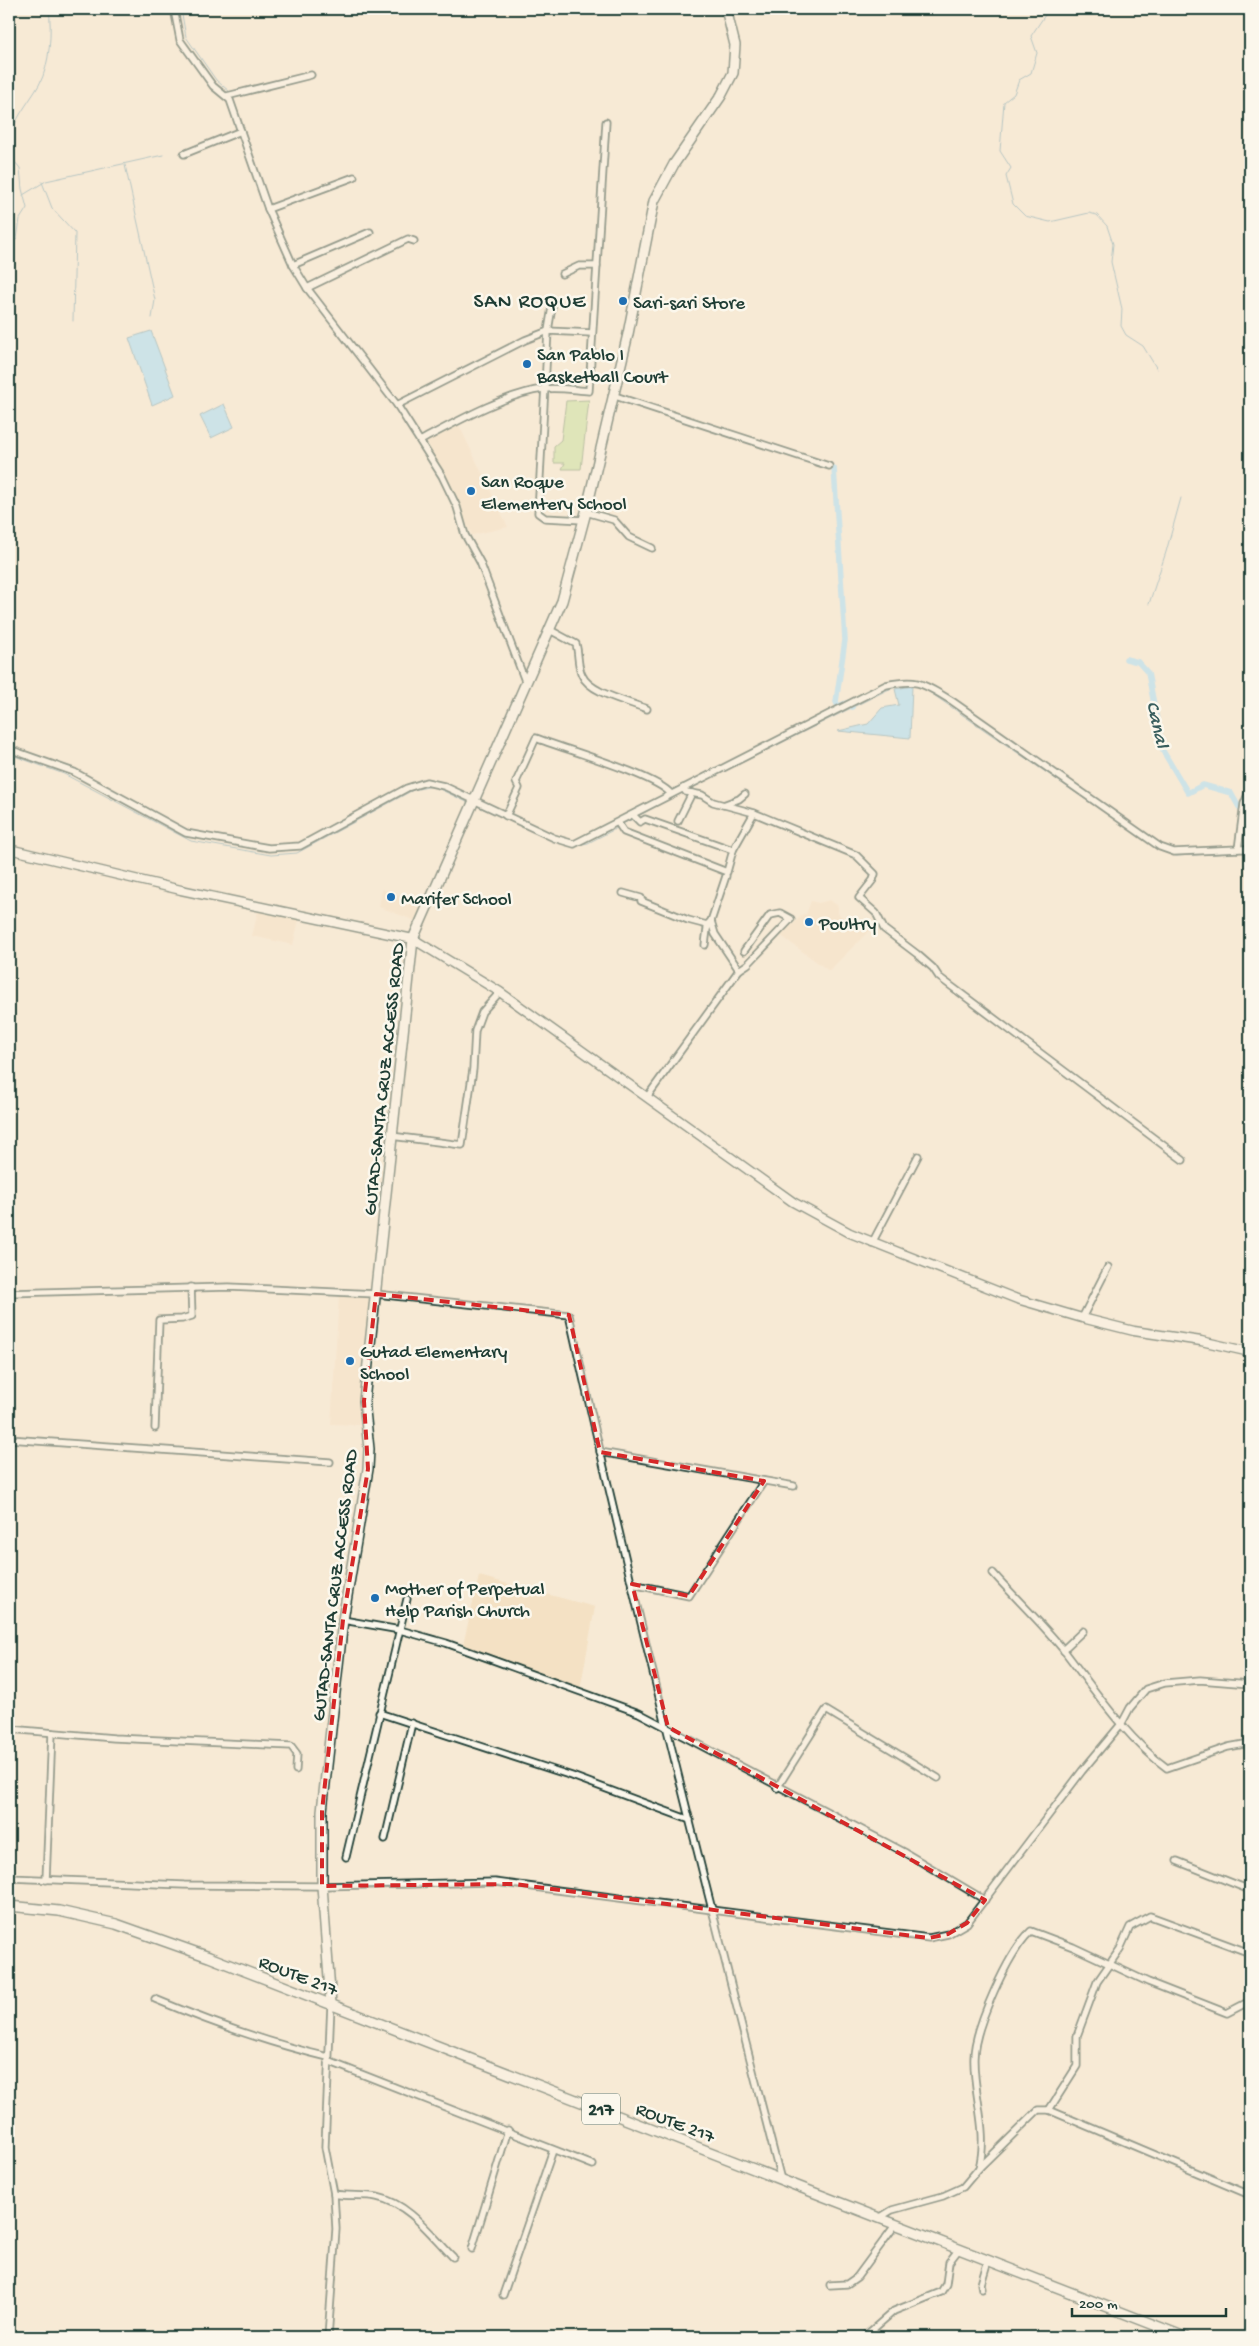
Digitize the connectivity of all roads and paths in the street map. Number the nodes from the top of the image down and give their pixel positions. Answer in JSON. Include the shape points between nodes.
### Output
{"nodes":[{"id":1,"x":174,"y":9,"type":"edge"},
{"id":2,"x":726,"y":9,"type":"edge"},
{"id":3,"x":311,"y":75,"type":"dead end"},
{"id":4,"x":227,"y":96,"type":"junction"},
{"id":5,"x":606,"y":122,"type":"dead end"},
{"id":6,"x":241,"y":130,"type":"junction"},
{"id":7,"x":184,"y":154,"type":"dead end"},
{"id":8,"x":354,"y":177,"type":"dead end"},
{"id":9,"x":268,"y":208,"type":"junction"},
{"id":10,"x":370,"y":232,"type":"dead end"},
{"id":11,"x":414,"y":241,"type":"dead end"},
{"id":12,"x":293,"y":266,"type":"junction"},
{"id":13,"x":597,"y":266,"type":"junction"},
{"id":14,"x":562,"y":274,"type":"dead end"},
{"id":15,"x":307,"y":288,"type":"junction"},
{"id":16,"x":553,"y":301,"type":"dead end"},
{"id":17,"x":548,"y":331,"type":"junction"},
{"id":18,"x":592,"y":333,"type":"junction"},
{"id":19,"x":546,"y":388,"type":"junction"},
{"id":20,"x":612,"y":395,"type":"junction"},
{"id":21,"x":397,"y":405,"type":"junction"},
{"id":22,"x":420,"y":441,"type":"junction"},
{"id":23,"x":829,"y":466,"type":"dead end"},
{"id":24,"x":585,"y":516,"type":"junction"},
{"id":25,"x":652,"y":548,"type":"dead end"},
{"id":26,"x":550,"y":630,"type":"junction"},
{"id":27,"x":525,"y":682,"type":"junction"},
{"id":28,"x":647,"y":709,"type":"dead end"},
{"id":29,"x":9,"y":750,"type":"edge"},
{"id":30,"x":683,"y":788,"type":"junction"},
{"id":31,"x":1250,"y":789,"type":"edge"},
{"id":32,"x":692,"y":793,"type":"junction"},
{"id":33,"x":671,"y":794,"type":"junction"},
{"id":34,"x":745,"y":794,"type":"dead end"},
{"id":35,"x":473,"y":801,"type":"junction"},
{"id":36,"x":723,"y":805,"type":"junction"},
{"id":37,"x":754,"y":813,"type":"junction"},
{"id":38,"x":633,"y":815,"type":"junction"},
{"id":39,"x":506,"y":816,"type":"junction"},
{"id":40,"x":678,"y":821,"type":"dead end"},
{"id":41,"x":618,"y":823,"type":"junction"},
{"id":42,"x":9,"y":849,"type":"edge"},
{"id":43,"x":1238,"y":849,"type":"junction"},
{"id":44,"x":1250,"y":849,"type":"edge"},
{"id":45,"x":733,"y":850,"type":"junction"},
{"id":46,"x":726,"y":876,"type":"dead end"},
{"id":47,"x":623,"y":893,"type":"dead end"},
{"id":48,"x":711,"y":921,"type":"junction"},
{"id":49,"x":413,"y":939,"type":"junction"},
{"id":50,"x":705,"y":946,"type":"dead end"},
{"id":51,"x":744,"y":951,"type":"dead end"},
{"id":52,"x":739,"y":970,"type":"junction"},
{"id":53,"x":500,"y":992,"type":"junction"},
{"id":54,"x":647,"y":1097,"type":"junction"},
{"id":55,"x":392,"y":1136,"type":"junction"},
{"id":56,"x":918,"y":1156,"type":"dead end"},
{"id":57,"x":1183,"y":1160,"type":"dead end"},
{"id":58,"x":872,"y":1243,"type":"junction"},
{"id":59,"x":1108,"y":1267,"type":"dead end"},
{"id":60,"x":9,"y":1287,"type":"edge"},
{"id":61,"x":192,"y":1287,"type":"junction"},
{"id":62,"x":19,"y":1291,"type":"junction"},
{"id":63,"x":9,"y":1293,"type":"edge"},
{"id":64,"x":376,"y":1294,"type":"junction"},
{"id":65,"x":1082,"y":1318,"type":"junction"},
{"id":66,"x":1250,"y":1352,"type":"edge"},
{"id":67,"x":155,"y":1428,"type":"dead end"},
{"id":68,"x":9,"y":1439,"type":"edge"},
{"id":69,"x":600,"y":1452,"type":"junction"},
{"id":70,"x":330,"y":1462,"type":"dead end"},
{"id":71,"x":764,"y":1481,"type":"junction"},
{"id":72,"x":794,"y":1486,"type":"dead end"},
{"id":73,"x":993,"y":1573,"type":"dead end"},
{"id":74,"x":632,"y":1584,"type":"junction"},
{"id":75,"x":408,"y":1599,"type":"dead end"},
{"id":76,"x":344,"y":1620,"type":"junction"},
{"id":77,"x":400,"y":1630,"type":"junction"},
{"id":78,"x":1083,"y":1632,"type":"dead end"},
{"id":79,"x":1064,"y":1651,"type":"junction"},
{"id":80,"x":1250,"y":1684,"type":"edge"},
{"id":81,"x":379,"y":1713,"type":"junction"},
{"id":82,"x":412,"y":1722,"type":"junction"},
{"id":83,"x":1122,"y":1723,"type":"junction"},
{"id":84,"x":668,"y":1727,"type":"junction"},
{"id":85,"x":9,"y":1729,"type":"edge"},
{"id":86,"x":52,"y":1733,"type":"junction"},
{"id":87,"x":1250,"y":1743,"type":"edge"},
{"id":88,"x":296,"y":1770,"type":"dead end"},
{"id":89,"x":938,"y":1778,"type":"dead end"},
{"id":90,"x":777,"y":1788,"type":"junction"},
{"id":91,"x":690,"y":1820,"type":"junction"},
{"id":92,"x":385,"y":1839,"type":"dead end"},
{"id":93,"x":346,"y":1857,"type":"dead end"},
{"id":94,"x":1177,"y":1861,"type":"dead end"},
{"id":95,"x":9,"y":1878,"type":"edge"},
{"id":96,"x":46,"y":1880,"type":"junction"},
{"id":97,"x":322,"y":1886,"type":"junction"},
{"id":98,"x":1250,"y":1890,"type":"edge"},
{"id":99,"x":985,"y":1900,"type":"junction"},
{"id":100,"x":9,"y":1906,"type":"edge"},
{"id":101,"x":712,"y":1911,"type":"junction"},
{"id":102,"x":1250,"y":1954,"type":"edge"},
{"id":103,"x":1109,"y":1965,"type":"junction"},
{"id":104,"x":155,"y":1999,"type":"dead end"},
{"id":105,"x":1250,"y":2001,"type":"edge"},
{"id":106,"x":330,"y":2004,"type":"junction"},
{"id":107,"x":328,"y":2059,"type":"junction"},
{"id":108,"x":1049,"y":2110,"type":"junction"},
{"id":109,"x":508,"y":2130,"type":"junction"},
{"id":110,"x":553,"y":2150,"type":"junction"},
{"id":111,"x":985,"y":2157,"type":"junction"},
{"id":112,"x":594,"y":2165,"type":"dead end"},
{"id":113,"x":781,"y":2180,"type":"junction"},
{"id":114,"x":334,"y":2194,"type":"junction"},
{"id":115,"x":1250,"y":2195,"type":"edge"},
{"id":116,"x":879,"y":2218,"type":"junction"},
{"id":117,"x":896,"y":2224,"type":"junction"},
{"id":118,"x":472,"y":2249,"type":"dead end"},
{"id":119,"x":959,"y":2249,"type":"junction"},
{"id":120,"x":453,"y":2257,"type":"dead end"},
{"id":121,"x":988,"y":2260,"type":"junction"},
{"id":122,"x":830,"y":2285,"type":"dead end"},
{"id":123,"x":982,"y":2289,"type":"dead end"},
{"id":124,"x":503,"y":2295,"type":"dead end"},
{"id":125,"x":328,"y":2337,"type":"edge"},
{"id":126,"x":864,"y":2337,"type":"edge"},
{"id":127,"x":1185,"y":2337,"type":"edge"}],
"edges":[{"from":1,"to":4,"type":"street","via":[[180,40],[213,86]]},
{"from":2,"to":20,"type":"main road","name":"GUTAD-SANTA CRUZ ACCESS ROAD","via":[[735,45],[733,73],[654,201],[641,278]]},
{"from":3,"to":4,"type":"street"},
{"from":4,"to":6,"type":"street"},
{"from":5,"to":13,"type":"street"},
{"from":6,"to":7,"type":"street"},
{"from":6,"to":9,"type":"street"},
{"from":8,"to":9,"type":"street"},
{"from":9,"to":12,"type":"street"},
{"from":10,"to":12,"type":"street"},
{"from":11,"to":15,"type":"street","via":[[408,239]]},
{"from":12,"to":15,"type":"street"},
{"from":13,"to":14,"type":"street","via":[[578,266]]},
{"from":13,"to":18,"type":"street"},
{"from":15,"to":21,"type":"street"},
{"from":16,"to":17,"type":"street"},
{"from":17,"to":18,"type":"street"},
{"from":17,"to":19,"type":"street"},
{"from":17,"to":21,"type":"street"},
{"from":18,"to":19,"type":"street","via":[[589,390]]},
{"from":19,"to":22,"type":"street","via":[[497,404]]},
{"from":19,"to":24,"type":"street","via":[[538,513],[544,518]]},
{"from":20,"to":23,"type":"street"},
{"from":20,"to":24,"type":"main road","name":"GUTAD-SANTA CRUZ ACCESS ROAD"},
{"from":21,"to":22,"type":"street"},
{"from":22,"to":27,"type":"street","via":[[457,508]]},
{"from":24,"to":25,"type":"street","via":[[616,521],[629,537]]},
{"from":24,"to":26,"type":"main road","name":"GUTAD-SANTA CRUZ ACCESS ROAD","via":[[562,601]]},
{"from":26,"to":27,"type":"main road","name":"GUTAD-SANTA CRUZ ACCESS ROAD"},
{"from":26,"to":28,"type":"street","via":[[576,644],[578,664],[585,682],[607,695]]},
{"from":27,"to":35,"type":"main road","name":"GUTAD-SANTA CRUZ ACCESS ROAD"},
{"from":29,"to":35,"type":"street","via":[[74,772],[186,833],[269,848],[300,846],[407,788],[426,782],[444,786]]},
{"from":30,"to":32,"type":"street"},
{"from":30,"to":33,"type":"street"},
{"from":30,"to":43,"type":"street","via":[[886,685],[909,680],[924,684],[952,700],[1160,847],[1174,852]]},
{"from":31,"to":43,"type":"street","via":[[1244,804]]},
{"from":32,"to":36,"type":"street"},
{"from":32,"to":40,"type":"street"},
{"from":33,"to":38,"type":"street"},
{"from":33,"to":39,"type":"street","via":[[661,785],[639,775],[536,738],[516,782],[519,788]]},
{"from":34,"to":36,"type":"street"},
{"from":35,"to":39,"type":"street"},
{"from":35,"to":49,"type":"main road","name":"GUTAD-SANTA CRUZ ACCESS ROAD"},
{"from":36,"to":37,"type":"street"},
{"from":37,"to":45,"type":"street"},
{"from":37,"to":57,"type":"street","via":[[856,854],[875,874],[860,898],[876,913],[884,930],[933,968],[939,977]]},
{"from":38,"to":41,"type":"street"},
{"from":38,"to":45,"type":"street","via":[[640,822],[644,819]]},
{"from":39,"to":41,"type":"street","via":[[574,844]]},
{"from":41,"to":45,"type":"street","via":[[624,832],[727,872]]},
{"from":42,"to":49,"type":"street","via":[[181,890]]},
{"from":43,"to":44,"type":"street"},
{"from":46,"to":48,"type":"street"},
{"from":47,"to":48,"type":"street","via":[[688,920],[707,925]]},
{"from":48,"to":50,"type":"street"},
{"from":48,"to":52,"type":"street","via":[[715,934]]},
{"from":49,"to":53,"type":"street"},
{"from":49,"to":55,"type":"main road","name":"GUTAD-SANTA CRUZ ACCESS ROAD"},
{"from":51,"to":52,"type":"street","via":[[770,915],[780,913],[790,919],[776,937]]},
{"from":52,"to":54,"type":"street"},
{"from":53,"to":54,"type":"street"},
{"from":53,"to":55,"type":"street","via":[[482,1012],[475,1031],[462,1145]]},
{"from":54,"to":58,"type":"street","via":[[793,1202]]},
{"from":55,"to":64,"type":"main road","name":"GUTAD-SANTA CRUZ ACCESS ROAD"},
{"from":56,"to":58,"type":"street"},
{"from":58,"to":65,"type":"street","via":[[1016,1299]]},
{"from":59,"to":65,"type":"street"},
{"from":60,"to":62,"type":"street"},
{"from":61,"to":62,"type":"street"},
{"from":61,"to":64,"type":"street"},
{"from":61,"to":67,"type":"street","via":[[192,1316],[159,1320]]},
{"from":62,"to":63,"type":"street"},
{"from":64,"to":69,"type":"street","via":[[569,1315]]},
{"from":64,"to":76,"type":"main road","name":"GUTAD-SANTA CRUZ ACCESS ROAD","via":[[364,1401],[368,1469]]},
{"from":65,"to":66,"type":"street"},
{"from":68,"to":70,"type":"street"},
{"from":69,"to":71,"type":"street"},
{"from":69,"to":74,"type":"street"},
{"from":71,"to":72,"type":"street"},
{"from":71,"to":74,"type":"street","via":[[689,1596]]},
{"from":73,"to":79,"type":"street"},
{"from":74,"to":84,"type":"street"},
{"from":75,"to":77,"type":"street"},
{"from":76,"to":77,"type":"street"},
{"from":76,"to":97,"type":"main road","name":"GUTAD-SANTA CRUZ ACCESS ROAD","via":[[322,1811]]},
{"from":77,"to":81,"type":"street"},
{"from":77,"to":84,"type":"street","via":[[454,1646]]},
{"from":78,"to":79,"type":"street"},
{"from":79,"to":83,"type":"street"},
{"from":80,"to":83,"type":"street","via":[[1200,1680],[1165,1682],[1146,1689]]},
{"from":81,"to":82,"type":"street"},
{"from":81,"to":93,"type":"street"},
{"from":82,"to":91,"type":"street"},
{"from":82,"to":92,"type":"street"},
{"from":83,"to":87,"type":"street","via":[[1153,1758],[1167,1768],[1228,1746]]},
{"from":83,"to":99,"type":"street"},
{"from":84,"to":90,"type":"street"},
{"from":84,"to":91,"type":"street"},
{"from":85,"to":86,"type":"street"},
{"from":86,"to":88,"type":"street","via":[[291,1746],[297,1754]]},
{"from":86,"to":96,"type":"street"},
{"from":89,"to":90,"type":"street","via":[[826,1710]]},
{"from":90,"to":99,"type":"street","via":[[906,1853]]},
{"from":91,"to":101,"type":"street"},
{"from":94,"to":98,"type":"street"},
{"from":95,"to":96,"type":"street"},
{"from":96,"to":97,"type":"street"},
{"from":97,"to":101,"type":"street","via":[[495,1882]]},
{"from":97,"to":106,"type":"main road","name":"GUTAD-SANTA CRUZ ACCESS ROAD"},
{"from":99,"to":101,"type":"street","via":[[966,1923],[948,1934],[929,1938]]},
{"from":100,"to":106,"type":"main road","name":"ROUTE 217","number":"217","via":[[59,1911],[116,1924]]},
{"from":101,"to":113,"type":"street"},
{"from":102,"to":103,"type":"street","via":[[1150,1916],[1130,1927]]},
{"from":103,"to":105,"type":"street","via":[[1227,2013]]},
{"from":103,"to":108,"type":"street","via":[[1097,1982],[1077,2036],[1077,2066]]},
{"from":103,"to":111,"type":"street","via":[[1031,1931],[1021,1940],[985,2014],[974,2057]]},
{"from":104,"to":107,"type":"street","via":[[274,2044]]},
{"from":106,"to":107,"type":"street"},
{"from":106,"to":113,"type":"main road","name":"ROUTE 217","number":"217"},
{"from":107,"to":109,"type":"street"},
{"from":107,"to":114,"type":"street","via":[[325,2147]]},
{"from":108,"to":111,"type":"street","via":[[1038,2110]]},
{"from":108,"to":115,"type":"street"},
{"from":109,"to":110,"type":"street"},
{"from":109,"to":118,"type":"street"},
{"from":110,"to":112,"type":"street"},
{"from":110,"to":124,"type":"street"},
{"from":111,"to":116,"type":"street","via":[[963,2187],[892,2210]]},
{"from":113,"to":116,"type":"main road","name":"ROUTE 217","number":"217"},
{"from":114,"to":120,"type":"street","via":[[371,2196],[394,2204],[420,2222]]},
{"from":114,"to":125,"type":"street","via":[[336,2229]]},
{"from":116,"to":117,"type":"main road","name":"ROUTE 217","number":"217"},
{"from":117,"to":119,"type":"main road","name":"ROUTE 217","number":"217"},
{"from":117,"to":122,"type":"street","via":[[857,2277],[847,2284]]},
{"from":119,"to":121,"type":"main road","name":"ROUTE 217","number":"217"},
{"from":119,"to":126,"type":"street","via":[[949,2262],[946,2284],[940,2292],[894,2311]]},
{"from":121,"to":123,"type":"street"},
{"from":121,"to":127,"type":"main road","name":"ROUTE 217","number":"217"}]}
